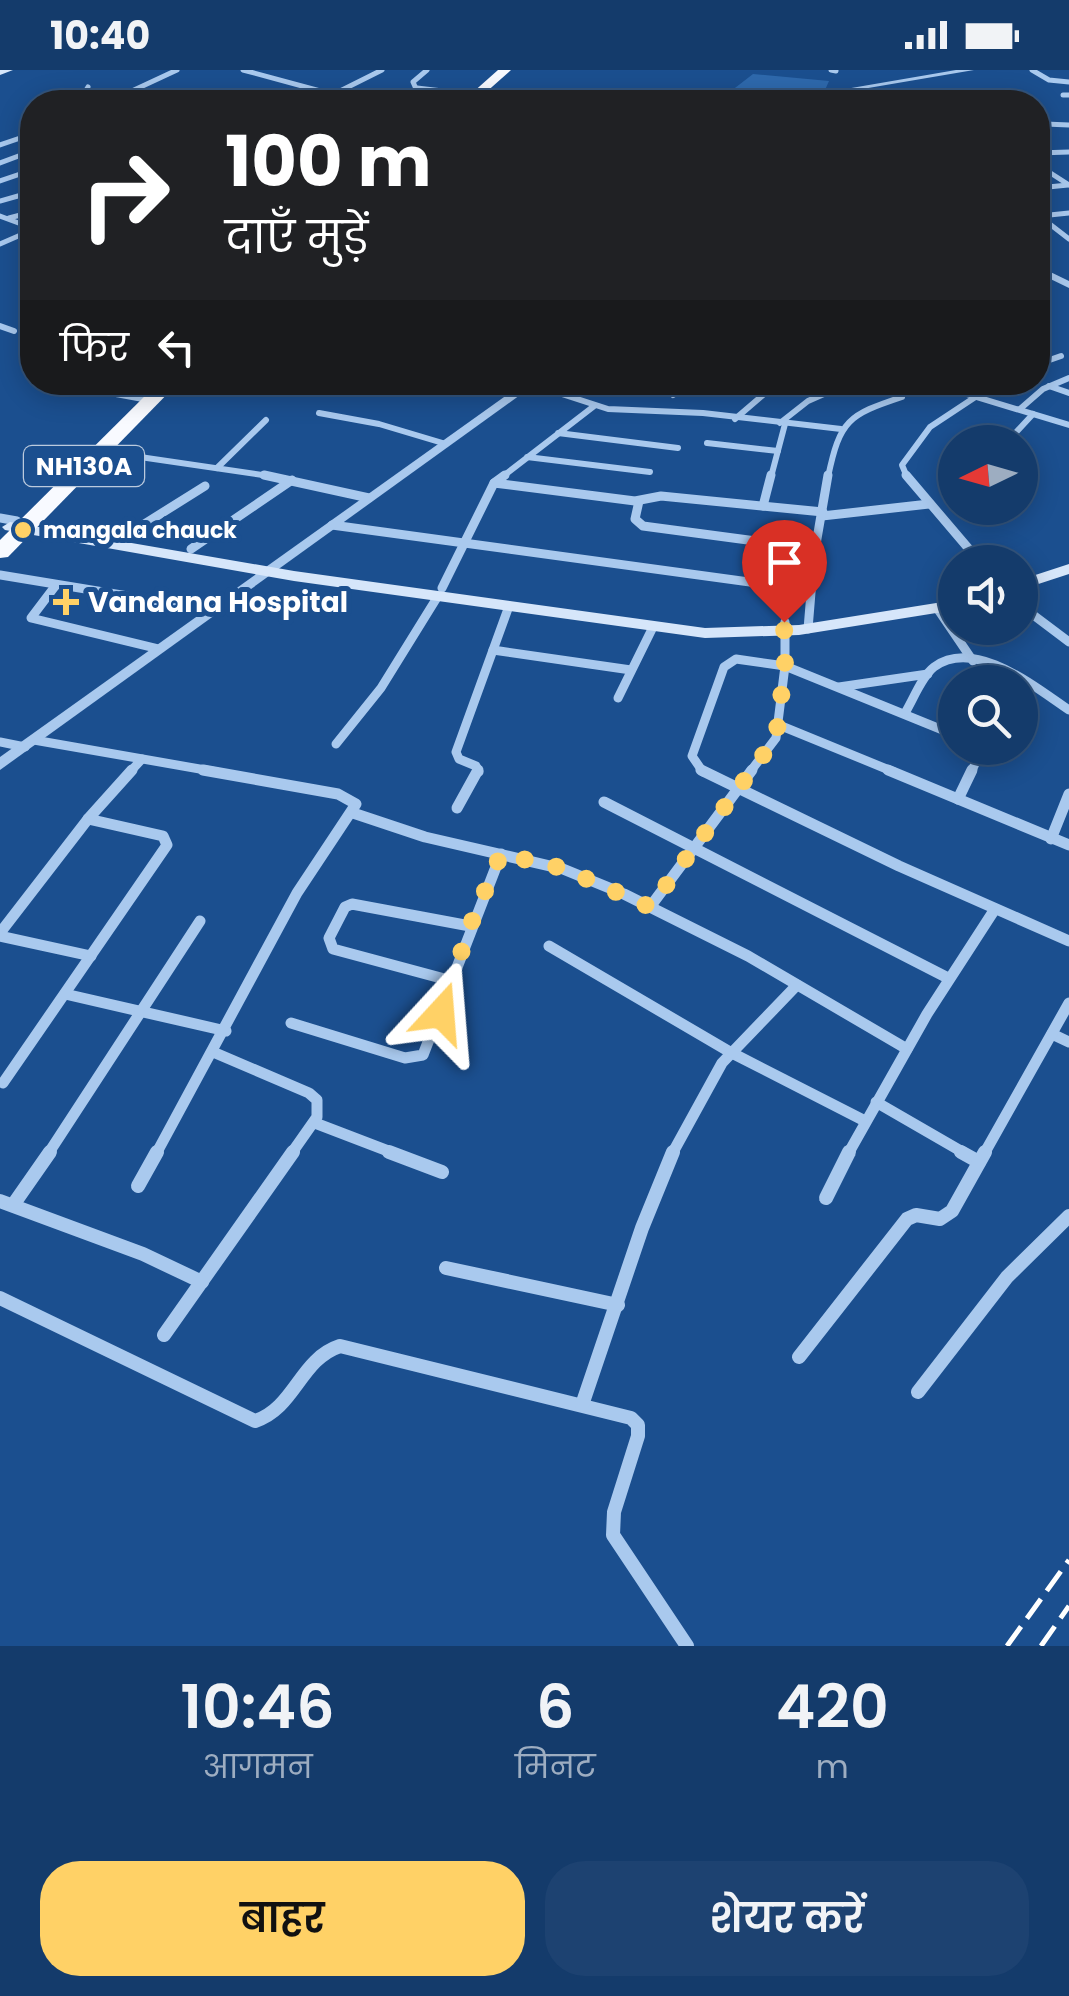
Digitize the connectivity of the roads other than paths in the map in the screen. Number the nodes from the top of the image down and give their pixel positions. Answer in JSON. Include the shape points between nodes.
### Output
{"nodes":[{"id":1,"x":177,"y":70,"type":"edge"},
{"id":2,"x":243,"y":70,"type":"edge"},
{"id":3,"x":382,"y":70,"type":"edge"},
{"id":4,"x":427,"y":70,"type":"edge"},
{"id":5,"x":506,"y":70,"type":"edge"},
{"id":6,"x":515,"y":70,"type":"edge"},
{"id":7,"x":970,"y":70,"type":"edge"},
{"id":8,"x":1032,"y":70,"type":"edge"},
{"id":9,"x":955,"y":71,"type":"edge"},
{"id":10,"x":1069,"y":82,"type":"edge"},
{"id":11,"x":88,"y":86,"type":"dead end"},
{"id":12,"x":560,"y":87,"type":"dead end"},
{"id":13,"x":417,"y":88,"type":"joint"},
{"id":14,"x":88,"y":90,"type":"edge"},
{"id":15,"x":135,"y":90,"type":"edge"},
{"id":16,"x":316,"y":90,"type":"edge"},
{"id":17,"x":344,"y":90,"type":"edge"},
{"id":18,"x":429,"y":90,"type":"edge"},
{"id":19,"x":486,"y":90,"type":"edge"},
{"id":20,"x":489,"y":90,"type":"edge"},
{"id":21,"x":557,"y":90,"type":"edge"},
{"id":22,"x":874,"y":90,"type":"edge"},
{"id":23,"x":1050,"y":173,"type":"edge"},
{"id":24,"x":1069,"y":173,"type":"edge"},
{"id":25,"x":1054,"y":175,"type":"junction"},
{"id":26,"x":1069,"y":185,"type":"edge"},
{"id":27,"x":0,"y":326,"type":"edge"},
{"id":28,"x":14,"y":330,"type":"dead end"},
{"id":29,"x":1060,"y":356,"type":"dead end"},
{"id":30,"x":1050,"y":360,"type":"edge"},
{"id":31,"x":119,"y":395,"type":"edge"},
{"id":32,"x":147,"y":395,"type":"edge"},
{"id":33,"x":157,"y":395,"type":"edge"},
{"id":34,"x":515,"y":395,"type":"edge"},
{"id":35,"x":564,"y":395,"type":"edge"},
{"id":36,"x":764,"y":395,"type":"edge"},
{"id":37,"x":820,"y":395,"type":"edge"},
{"id":38,"x":968,"y":395,"type":"edge"},
{"id":39,"x":1037,"y":395,"type":"edge"},
{"id":40,"x":902,"y":396,"type":"dead end"},
{"id":41,"x":971,"y":396,"type":"junction"},
{"id":42,"x":143,"y":399,"type":"junction"},
{"id":43,"x":594,"y":406,"type":"junction"},
{"id":44,"x":1020,"y":409,"type":"junction"},
{"id":45,"x":319,"y":412,"type":"dead end"},
{"id":46,"x":1033,"y":414,"type":"junction"},
{"id":47,"x":734,"y":419,"type":"junction"},
{"id":48,"x":266,"y":420,"type":"dead end"},
{"id":49,"x":782,"y":424,"type":"junction"},
{"id":50,"x":1023,"y":425,"type":"edge"},
{"id":51,"x":1069,"y":426,"type":"edge"},
{"id":52,"x":841,"y":428,"type":"junction"},
{"id":53,"x":558,"y":434,"type":"junction"},
{"id":54,"x":708,"y":443,"type":"dead end"},
{"id":55,"x":446,"y":444,"type":"junction"},
{"id":56,"x":678,"y":448,"type":"dead end"},
{"id":57,"x":99,"y":451,"type":"junction"},
{"id":58,"x":778,"y":451,"type":"junction"},
{"id":59,"x":526,"y":457,"type":"junction"},
{"id":60,"x":218,"y":468,"type":"junction"},
{"id":61,"x":650,"y":472,"type":"dead end"},
{"id":62,"x":292,"y":480,"type":"junction"},
{"id":63,"x":494,"y":483,"type":"junction"},
{"id":64,"x":205,"y":486,"type":"dead end"},
{"id":65,"x":369,"y":498,"type":"junction"},
{"id":66,"x":639,"y":502,"type":"junction"},
{"id":67,"x":929,"y":504,"type":"junction"},
{"id":68,"x":763,"y":506,"type":"junction"},
{"id":69,"x":822,"y":514,"type":"junction"},
{"id":70,"x":332,"y":525,"type":"junction"},
{"id":71,"x":11,"y":526,"type":"edge"},
{"id":72,"x":122,"y":538,"type":"junction"},
{"id":73,"x":466,"y":543,"type":"junction"},
{"id":74,"x":965,"y":545,"type":"edge"},
{"id":75,"x":816,"y":549,"type":"junction"},
{"id":76,"x":191,"y":550,"type":"junction"},
{"id":77,"x":0,"y":552,"type":"edge"},
{"id":78,"x":271,"y":568,"type":"junction"},
{"id":79,"x":1069,"y":569,"type":"edge"},
{"id":80,"x":0,"y":575,"type":"edge"},
{"id":81,"x":1038,"y":580,"type":"edge"},
{"id":82,"x":1069,"y":580,"type":"edge"},
{"id":83,"x":56,"y":585,"type":"junction"},
{"id":84,"x":1038,"y":589,"type":"edge"},
{"id":85,"x":808,"y":590,"type":"junction"},
{"id":86,"x":440,"y":592,"type":"junction"},
{"id":87,"x":938,"y":599,"type":"edge"},
{"id":88,"x":509,"y":606,"type":"junction"},
{"id":89,"x":937,"y":608,"type":"joint"},
{"id":90,"x":213,"y":610,"type":"junction"},
{"id":91,"x":1038,"y":619,"type":"edge"},
{"id":92,"x":808,"y":624,"type":"junction"},
{"id":93,"x":653,"y":627,"type":"junction"},
{"id":94,"x":785,"y":627,"type":"junction"},
{"id":95,"x":1069,"y":642,"type":"edge"},
{"id":96,"x":160,"y":649,"type":"junction"},
{"id":97,"x":494,"y":650,"type":"junction"},
{"id":98,"x":973,"y":661,"type":"junction"},
{"id":99,"x":982,"y":665,"type":"edge"},
{"id":100,"x":785,"y":666,"type":"junction"},
{"id":101,"x":631,"y":670,"type":"junction"},
{"id":102,"x":928,"y":674,"type":"junction"},
{"id":103,"x":838,"y":687,"type":"junction"},
{"id":104,"x":1038,"y":692,"type":"edge"},
{"id":105,"x":618,"y":698,"type":"dead end"},
{"id":106,"x":1069,"y":710,"type":"edge"},
{"id":107,"x":904,"y":713,"type":"junction"},
{"id":108,"x":779,"y":724,"type":"junction"},
{"id":109,"x":938,"y":728,"type":"edge"},
{"id":110,"x":0,"y":742,"type":"edge"},
{"id":111,"x":30,"y":743,"type":"junction"},
{"id":112,"x":336,"y":744,"type":"dead end"},
{"id":113,"x":142,"y":759,"type":"junction"},
{"id":114,"x":0,"y":765,"type":"edge"},
{"id":115,"x":975,"y":765,"type":"edge"},
{"id":116,"x":738,"y":789,"type":"junction"},
{"id":117,"x":1069,"y":794,"type":"edge"},
{"id":118,"x":958,"y":799,"type":"junction"},
{"id":119,"x":604,"y":802,"type":"dead end"},
{"id":120,"x":457,"y":808,"type":"dead end"},
{"id":121,"x":352,"y":813,"type":"junction"},
{"id":122,"x":88,"y":820,"type":"junction"},
{"id":123,"x":1051,"y":839,"type":"junction"},
{"id":124,"x":1069,"y":845,"type":"edge"},
{"id":125,"x":694,"y":851,"type":"junction"},
{"id":126,"x":501,"y":854,"type":"junction"},
{"id":127,"x":650,"y":907,"type":"junction"},
{"id":128,"x":995,"y":909,"type":"junction"},
{"id":129,"x":200,"y":920,"type":"dead end"},
{"id":130,"x":470,"y":926,"type":"junction"},
{"id":131,"x":0,"y":934,"type":"edge"},
{"id":132,"x":1069,"y":940,"type":"edge"},
{"id":133,"x":549,"y":946,"type":"dead end"},
{"id":134,"x":91,"y":956,"type":"junction"},
{"id":135,"x":948,"y":978,"type":"junction"},
{"id":136,"x":452,"y":982,"type":"junction"},
{"id":137,"x":797,"y":985,"type":"junction"},
{"id":138,"x":65,"y":994,"type":"junction"},
{"id":139,"x":1069,"y":1003,"type":"edge"},
{"id":140,"x":144,"y":1011,"type":"junction"},
{"id":141,"x":290,"y":1023,"type":"dead end"},
{"id":142,"x":226,"y":1030,"type":"junction"},
{"id":143,"x":1052,"y":1034,"type":"junction"},
{"id":144,"x":1069,"y":1042,"type":"edge"},
{"id":145,"x":907,"y":1049,"type":"junction"},
{"id":146,"x":214,"y":1052,"type":"junction"},
{"id":147,"x":730,"y":1052,"type":"junction"},
{"id":148,"x":2,"y":1083,"type":"dead end"},
{"id":149,"x":876,"y":1102,"type":"junction"},
{"id":150,"x":865,"y":1120,"type":"junction"},
{"id":151,"x":315,"y":1123,"type":"junction"},
{"id":152,"x":979,"y":1162,"type":"junction"},
{"id":153,"x":442,"y":1172,"type":"dead end"},
{"id":154,"x":138,"y":1186,"type":"dead end"},
{"id":155,"x":826,"y":1198,"type":"dead end"},
{"id":156,"x":6,"y":1203,"type":"edge"},
{"id":157,"x":1069,"y":1216,"type":"edge"},
{"id":158,"x":446,"y":1268,"type":"dead end"},
{"id":159,"x":202,"y":1282,"type":"junction"},
{"id":160,"x":0,"y":1298,"type":"edge"},
{"id":161,"x":618,"y":1306,"type":"junction"},
{"id":162,"x":164,"y":1335,"type":"dead end"},
{"id":163,"x":799,"y":1357,"type":"dead end"},
{"id":164,"x":918,"y":1392,"type":"dead end"},
{"id":165,"x":582,"y":1406,"type":"junction"},
{"id":166,"x":687,"y":1646,"type":"edge"}],
"edges":[{"from":1,"to":15,"type":"street"},
{"from":2,"to":16,"type":"street"},
{"from":3,"to":17,"type":"street"},
{"from":4,"to":13,"type":"street","via":[[413,82]]},
{"from":5,"to":19,"type":"highway"},
{"from":6,"to":20,"type":"highway"},
{"from":7,"to":9,"type":"street"},
{"from":8,"to":10,"type":"street"},
{"from":9,"to":22,"type":"street"},
{"from":11,"to":14,"type":"street"},
{"from":12,"to":21,"type":"street"},
{"from":13,"to":18,"type":"street"},
{"from":23,"to":25,"type":"street"},
{"from":24,"to":25,"type":"street"},
{"from":25,"to":26,"type":"street"},
{"from":27,"to":28,"type":"street"},
{"from":29,"to":30,"type":"street"},
{"from":31,"to":42,"type":"street"},
{"from":32,"to":42,"type":"highway","number":"NH130A"},
{"from":33,"to":57,"type":"highway","number":"NH130A"},
{"from":34,"to":55,"type":"street"},
{"from":35,"to":43,"type":"street"},
{"from":36,"to":47,"type":"street"},
{"from":37,"to":49,"type":"street"},
{"from":38,"to":41,"type":"street"},
{"from":39,"to":44,"type":"street"},
{"from":40,"to":52,"type":"street","via":[[853,416]]},
{"from":41,"to":44,"type":"street"},
{"from":41,"to":67,"type":"street","via":[[934,424],[905,459],[904,475]]},
{"from":42,"to":71,"type":"highway","number":"NH130A"},
{"from":43,"to":47,"type":"street"},
{"from":43,"to":53,"type":"street"},
{"from":44,"to":46,"type":"street"},
{"from":45,"to":55,"type":"street"},
{"from":46,"to":50,"type":"street"},
{"from":46,"to":51,"type":"street"},
{"from":47,"to":49,"type":"street"},
{"from":48,"to":60,"type":"street"},
{"from":49,"to":52,"type":"street"},
{"from":49,"to":58,"type":"street"},
{"from":52,"to":69,"type":"street"},
{"from":53,"to":56,"type":"street"},
{"from":53,"to":59,"type":"street"},
{"from":54,"to":58,"type":"street"},
{"from":55,"to":65,"type":"street"},
{"from":57,"to":60,"type":"street"},
{"from":57,"to":71,"type":"highway","number":"NH130A"},
{"from":58,"to":68,"type":"street"},
{"from":59,"to":61,"type":"street"},
{"from":59,"to":63,"type":"street"},
{"from":60,"to":62,"type":"street"},
{"from":62,"to":65,"type":"street"},
{"from":62,"to":76,"type":"street"},
{"from":63,"to":66,"type":"street"},
{"from":63,"to":73,"type":"street"},
{"from":64,"to":72,"type":"street"},
{"from":65,"to":70,"type":"street"},
{"from":66,"to":68,"type":"street","via":[[661,496]]},
{"from":66,"to":75,"type":"street","via":[[635,519],[643,526]]},
{"from":67,"to":69,"type":"street"},
{"from":67,"to":74,"type":"street"},
{"from":68,"to":69,"type":"street"},
{"from":69,"to":75,"type":"street"},
{"from":70,"to":73,"type":"street"},
{"from":70,"to":78,"type":"street"},
{"from":71,"to":72,"type":"main road"},
{"from":71,"to":77,"type":"highway","number":"NH130A"},
{"from":71,"to":78,"type":"main road"},
{"from":72,"to":76,"type":"main road"},
{"from":73,"to":85,"type":"street"},
{"from":73,"to":86,"type":"street"},
{"from":75,"to":85,"type":"street"},
{"from":76,"to":78,"type":"main road"},
{"from":78,"to":86,"type":"main road"},
{"from":78,"to":90,"type":"street"},
{"from":79,"to":81,"type":"main road"},
{"from":80,"to":83,"type":"street"},
{"from":82,"to":84,"type":"main road"},
{"from":83,"to":90,"type":"street"},
{"from":83,"to":96,"type":"street","via":[[31,618]]},
{"from":85,"to":92,"type":"street"},
{"from":86,"to":88,"type":"main road"},
{"from":86,"to":94,"type":"main road"},
{"from":86,"to":112,"type":"street","via":[[381,688]]},
{"from":87,"to":92,"type":"main road"},
{"from":88,"to":93,"type":"main road"},
{"from":88,"to":97,"type":"street"},
{"from":89,"to":92,"type":"main road"},
{"from":89,"to":98,"type":"street"},
{"from":90,"to":96,"type":"street"},
{"from":91,"to":95,"type":"street"},
{"from":92,"to":94,"type":"main road"},
{"from":93,"to":94,"type":"main road","via":[[734,635]]},
{"from":93,"to":101,"type":"street"},
{"from":94,"to":100,"type":"street"},
{"from":96,"to":111,"type":"street"},
{"from":97,"to":101,"type":"street"},
{"from":97,"to":120,"type":"street","via":[[456,752],[479,772]]},
{"from":98,"to":99,"type":"street"},
{"from":98,"to":102,"type":"street","via":[[939,663]]},
{"from":100,"to":103,"type":"street"},
{"from":100,"to":108,"type":"street"},
{"from":100,"to":116,"type":"street","via":[[729,661],[699,734],[694,764]]},
{"from":101,"to":105,"type":"street"},
{"from":102,"to":103,"type":"street"},
{"from":102,"to":107,"type":"street"},
{"from":103,"to":107,"type":"street"},
{"from":104,"to":106,"type":"street"},
{"from":107,"to":109,"type":"street"},
{"from":108,"to":116,"type":"street"},
{"from":108,"to":118,"type":"street"},
{"from":110,"to":111,"type":"street"},
{"from":111,"to":113,"type":"street"},
{"from":111,"to":114,"type":"street"},
{"from":113,"to":121,"type":"street","via":[[348,796],[356,804]]},
{"from":113,"to":122,"type":"street"},
{"from":115,"to":118,"type":"street"},
{"from":116,"to":125,"type":"street"},
{"from":116,"to":128,"type":"street"},
{"from":117,"to":123,"type":"street"},
{"from":118,"to":123,"type":"street"},
{"from":119,"to":125,"type":"street"},
{"from":121,"to":126,"type":"street"},
{"from":121,"to":142,"type":"street","via":[[297,893]]},
{"from":122,"to":131,"type":"street"},
{"from":122,"to":134,"type":"street","via":[[167,842]]},
{"from":123,"to":124,"type":"street"},
{"from":125,"to":127,"type":"street"},
{"from":125,"to":135,"type":"street"},
{"from":126,"to":127,"type":"street","via":[[562,868]]},
{"from":126,"to":130,"type":"street"},
{"from":127,"to":137,"type":"street"},
{"from":128,"to":132,"type":"street"},
{"from":128,"to":135,"type":"street"},
{"from":129,"to":140,"type":"street"},
{"from":130,"to":136,"type":"street"},
{"from":130,"to":136,"type":"street","via":[[352,904],[328,938],[333,949]]},
{"from":131,"to":134,"type":"street"},
{"from":133,"to":147,"type":"street"},
{"from":134,"to":138,"type":"street"},
{"from":135,"to":145,"type":"street"},
{"from":136,"to":141,"type":"street","via":[[430,1045],[416,1059]]},
{"from":137,"to":145,"type":"street"},
{"from":137,"to":147,"type":"street"},
{"from":138,"to":140,"type":"street"},
{"from":138,"to":148,"type":"street"},
{"from":139,"to":143,"type":"street"},
{"from":140,"to":142,"type":"street"},
{"from":140,"to":156,"type":"street"},
{"from":142,"to":146,"type":"street"},
{"from":143,"to":144,"type":"street"},
{"from":143,"to":152,"type":"street"},
{"from":145,"to":149,"type":"street"},
{"from":146,"to":151,"type":"street","via":[[310,1094],[318,1105]]},
{"from":146,"to":154,"type":"street"},
{"from":147,"to":150,"type":"street"},
{"from":147,"to":161,"type":"street","via":[[696,1104],[669,1165]]},
{"from":149,"to":150,"type":"street"},
{"from":149,"to":152,"type":"street"},
{"from":150,"to":155,"type":"street"},
{"from":151,"to":153,"type":"street"},
{"from":151,"to":159,"type":"street"},
{"from":152,"to":163,"type":"street","via":[[948,1216],[907,1219]]},
{"from":156,"to":159,"type":"street"},
{"from":157,"to":164,"type":"street","via":[[1011,1274]]},
{"from":158,"to":161,"type":"street"},
{"from":159,"to":162,"type":"street"},
{"from":160,"to":165,"type":"street","via":[[255,1421],[277,1412],[322,1353],[340,1346]]},
{"from":161,"to":165,"type":"street"},
{"from":165,"to":166,"type":"street","via":[[638,1425],[612,1535]]}]}
